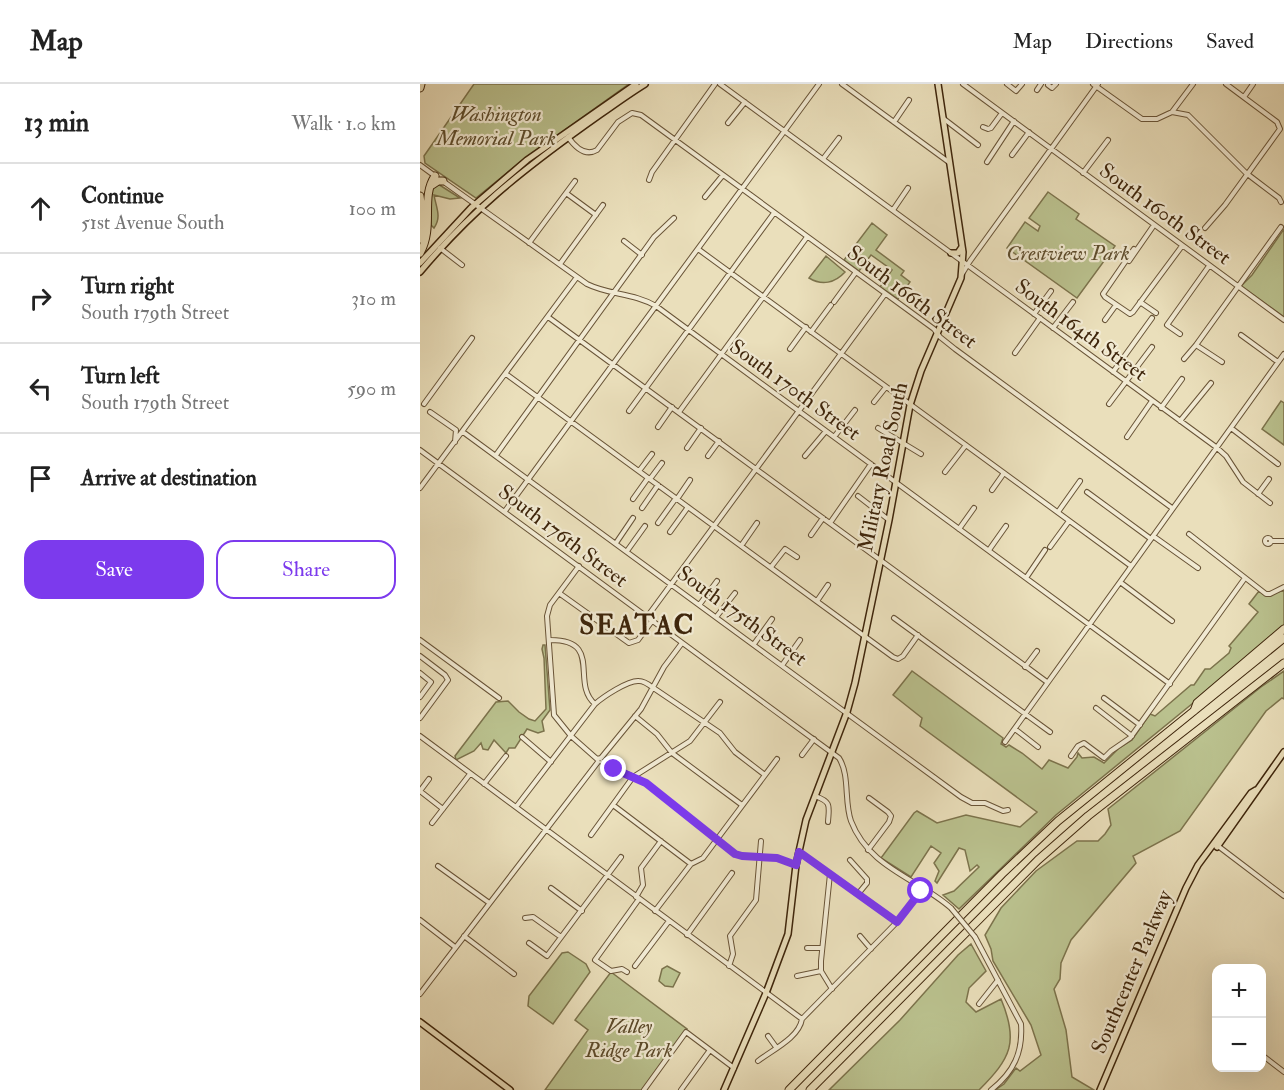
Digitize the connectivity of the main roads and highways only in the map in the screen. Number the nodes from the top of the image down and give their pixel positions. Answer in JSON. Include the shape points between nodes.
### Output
{"nodes":[{"id":1,"x":636,"y":84,"type":"edge"},
{"id":2,"x":645,"y":84,"type":"edge"},
{"id":3,"x":938,"y":84,"type":"edge"},
{"id":4,"x":574,"y":127,"type":"junction"},
{"id":5,"x":568,"y":137,"type":"junction"},
{"id":6,"x":435,"y":176,"type":"road end"},
{"id":7,"x":443,"y":182,"type":"road end"},
{"id":8,"x":429,"y":190,"type":"junction"},
{"id":9,"x":420,"y":196,"type":"edge"},
{"id":10,"x":478,"y":205,"type":"junction"},
{"id":11,"x":420,"y":239,"type":"edge"},
{"id":12,"x":963,"y":248,"type":"junction"},
{"id":13,"x":951,"y":253,"type":"road end"},
{"id":14,"x":421,"y":263,"type":"edge"},
{"id":15,"x":1284,"y":629,"type":"edge"},
{"id":16,"x":1284,"y":638,"type":"edge"},
{"id":17,"x":1284,"y":663,"type":"edge"},
{"id":18,"x":1194,"y":711,"type":"junction"},
{"id":19,"x":1284,"y":752,"type":"edge"},
{"id":20,"x":420,"y":1022,"type":"edge"},
{"id":21,"x":510,"y":1090,"type":"edge"},
{"id":22,"x":724,"y":1090,"type":"edge"},
{"id":23,"x":789,"y":1090,"type":"edge"},
{"id":24,"x":810,"y":1090,"type":"edge"},
{"id":25,"x":1100,"y":1090,"type":"edge"}],
"edges":[{"from":1,"to":4,"type":"main road"},
{"from":2,"to":5,"type":"main road"},
{"from":3,"to":12,"type":"main road","name":"Military Road South"},
{"from":4,"to":5,"type":"main road"},
{"from":4,"to":10,"type":"main road","via":[[527,160]]},
{"from":5,"to":10,"type":"main road"},
{"from":6,"to":8,"type":"highway"},
{"from":7,"to":8,"type":"highway","via":[[434,183]]},
{"from":8,"to":14,"type":"highway","via":[[428,229]]},
{"from":9,"to":11,"type":"highway"},
{"from":10,"to":14,"type":"main road"},
{"from":10,"to":14,"type":"main road","via":[[440,248]]},
{"from":12,"to":13,"type":"main road"},
{"from":12,"to":22,"type":"main road","name":"Military Road South","via":[[965,264],[961,278],[910,405],[847,712],[806,820],[788,934]]},
{"from":15,"to":18,"type":"highway","via":[[1197,703]]},
{"from":16,"to":18,"type":"highway"},
{"from":17,"to":24,"type":"highway","via":[[1088,816],[1038,860]]},
{"from":18,"to":23,"type":"highway","via":[[1030,846]]},
{"from":19,"to":25,"type":"main road","name":"Southcenter Parkway","via":[[1186,888]]},
{"from":20,"to":21,"type":"main road"}]}
